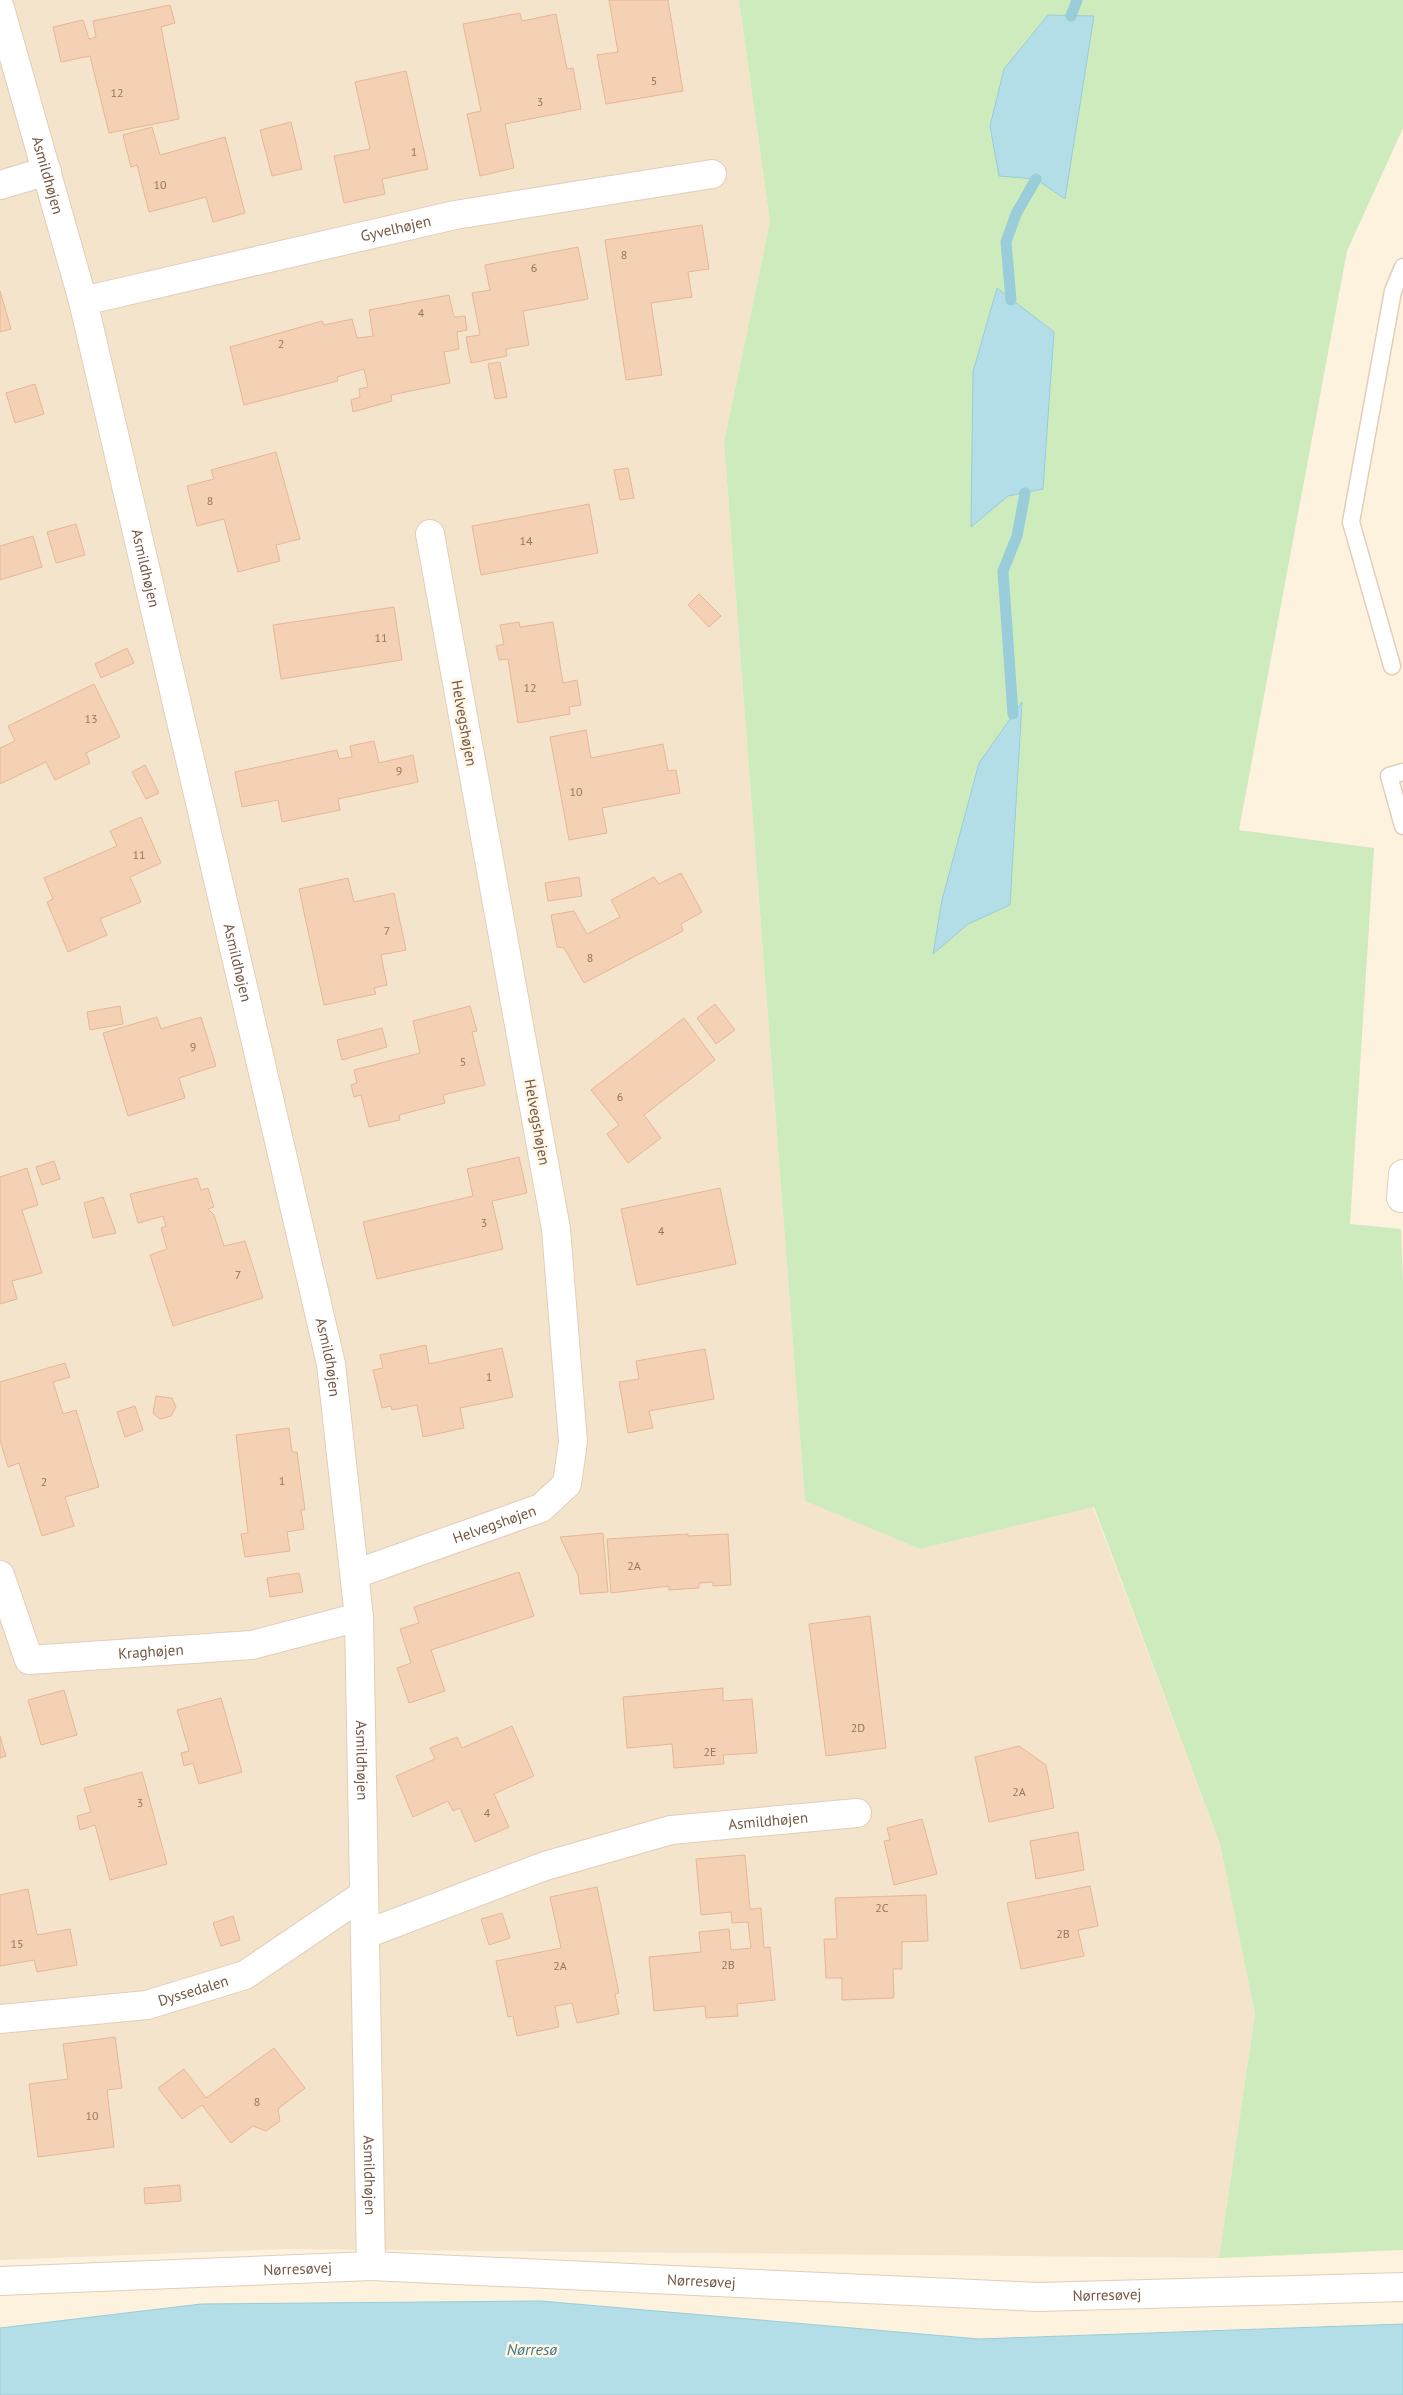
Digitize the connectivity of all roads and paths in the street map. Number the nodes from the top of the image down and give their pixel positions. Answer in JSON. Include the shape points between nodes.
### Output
{"nodes":[{"id":1,"x":0,"y":8,"type":"edge"},
{"id":2,"x":47,"y":171,"type":"junction"},
{"id":3,"x":712,"y":174,"type":"dead end"},
{"id":4,"x":0,"y":185,"type":"edge"},
{"id":5,"x":1403,"y":267,"type":"edge"},
{"id":6,"x":83,"y":301,"type":"junction"},
{"id":7,"x":430,"y":534,"type":"dead end"},
{"id":8,"x":1392,"y":666,"type":"dead end"},
{"id":9,"x":1403,"y":772,"type":"edge"},
{"id":10,"x":1403,"y":826,"type":"edge"},
{"id":11,"x":355,"y":1574,"type":"junction"},
{"id":12,"x":0,"y":1575,"type":"edge"},
{"id":13,"x":359,"y":1617,"type":"junction"},
{"id":14,"x":858,"y":1813,"type":"dead end"},
{"id":15,"x":363,"y":1894,"type":"junction"},
{"id":16,"x":366,"y":1934,"type":"junction"},
{"id":17,"x":0,"y":2019,"type":"edge"},
{"id":18,"x":371,"y":2266,"type":"junction"},
{"id":19,"x":0,"y":2281,"type":"edge"},
{"id":20,"x":1403,"y":2287,"type":"edge"}],
"edges":[{"from":1,"to":2,"type":"street","name":"Asmildhøjen"},
{"from":2,"to":4,"type":"street"},
{"from":2,"to":6,"type":"street","name":"Asmildhøjen"},
{"from":3,"to":6,"type":"street","name":"Gyvelhøjen","via":[[455,215]]},
{"from":5,"to":8,"type":"lane","via":[[1393,291],[1351,522]]},
{"from":6,"to":11,"type":"street","name":"Asmildhøjen","via":[[331,1364]]},
{"from":7,"to":11,"type":"street","name":"Helvegshøjen","via":[[556,1229],[573,1442],[567,1484],[541,1508]]},
{"from":9,"to":10,"type":"lane","via":[[1389,776]]},
{"from":11,"to":13,"type":"street","name":"Asmildhøjen"},
{"from":12,"to":13,"type":"street","name":"Kraghøjen","via":[[29,1660],[252,1645]]},
{"from":13,"to":15,"type":"street","name":"Asmildhøjen"},
{"from":14,"to":16,"type":"street","name":"Asmildhøjen","via":[[671,1830],[545,1866]]},
{"from":15,"to":16,"type":"street","name":"Asmildhøjen"},
{"from":15,"to":17,"type":"street","name":"Dyssedalen","via":[[245,1975],[147,2005]]},
{"from":16,"to":18,"type":"street","name":"Asmildhøjen"},
{"from":18,"to":19,"type":"street","name":"Nørresøvej"},
{"from":18,"to":20,"type":"street","name":"Nørresøvej","via":[[1040,2297]]}]}
